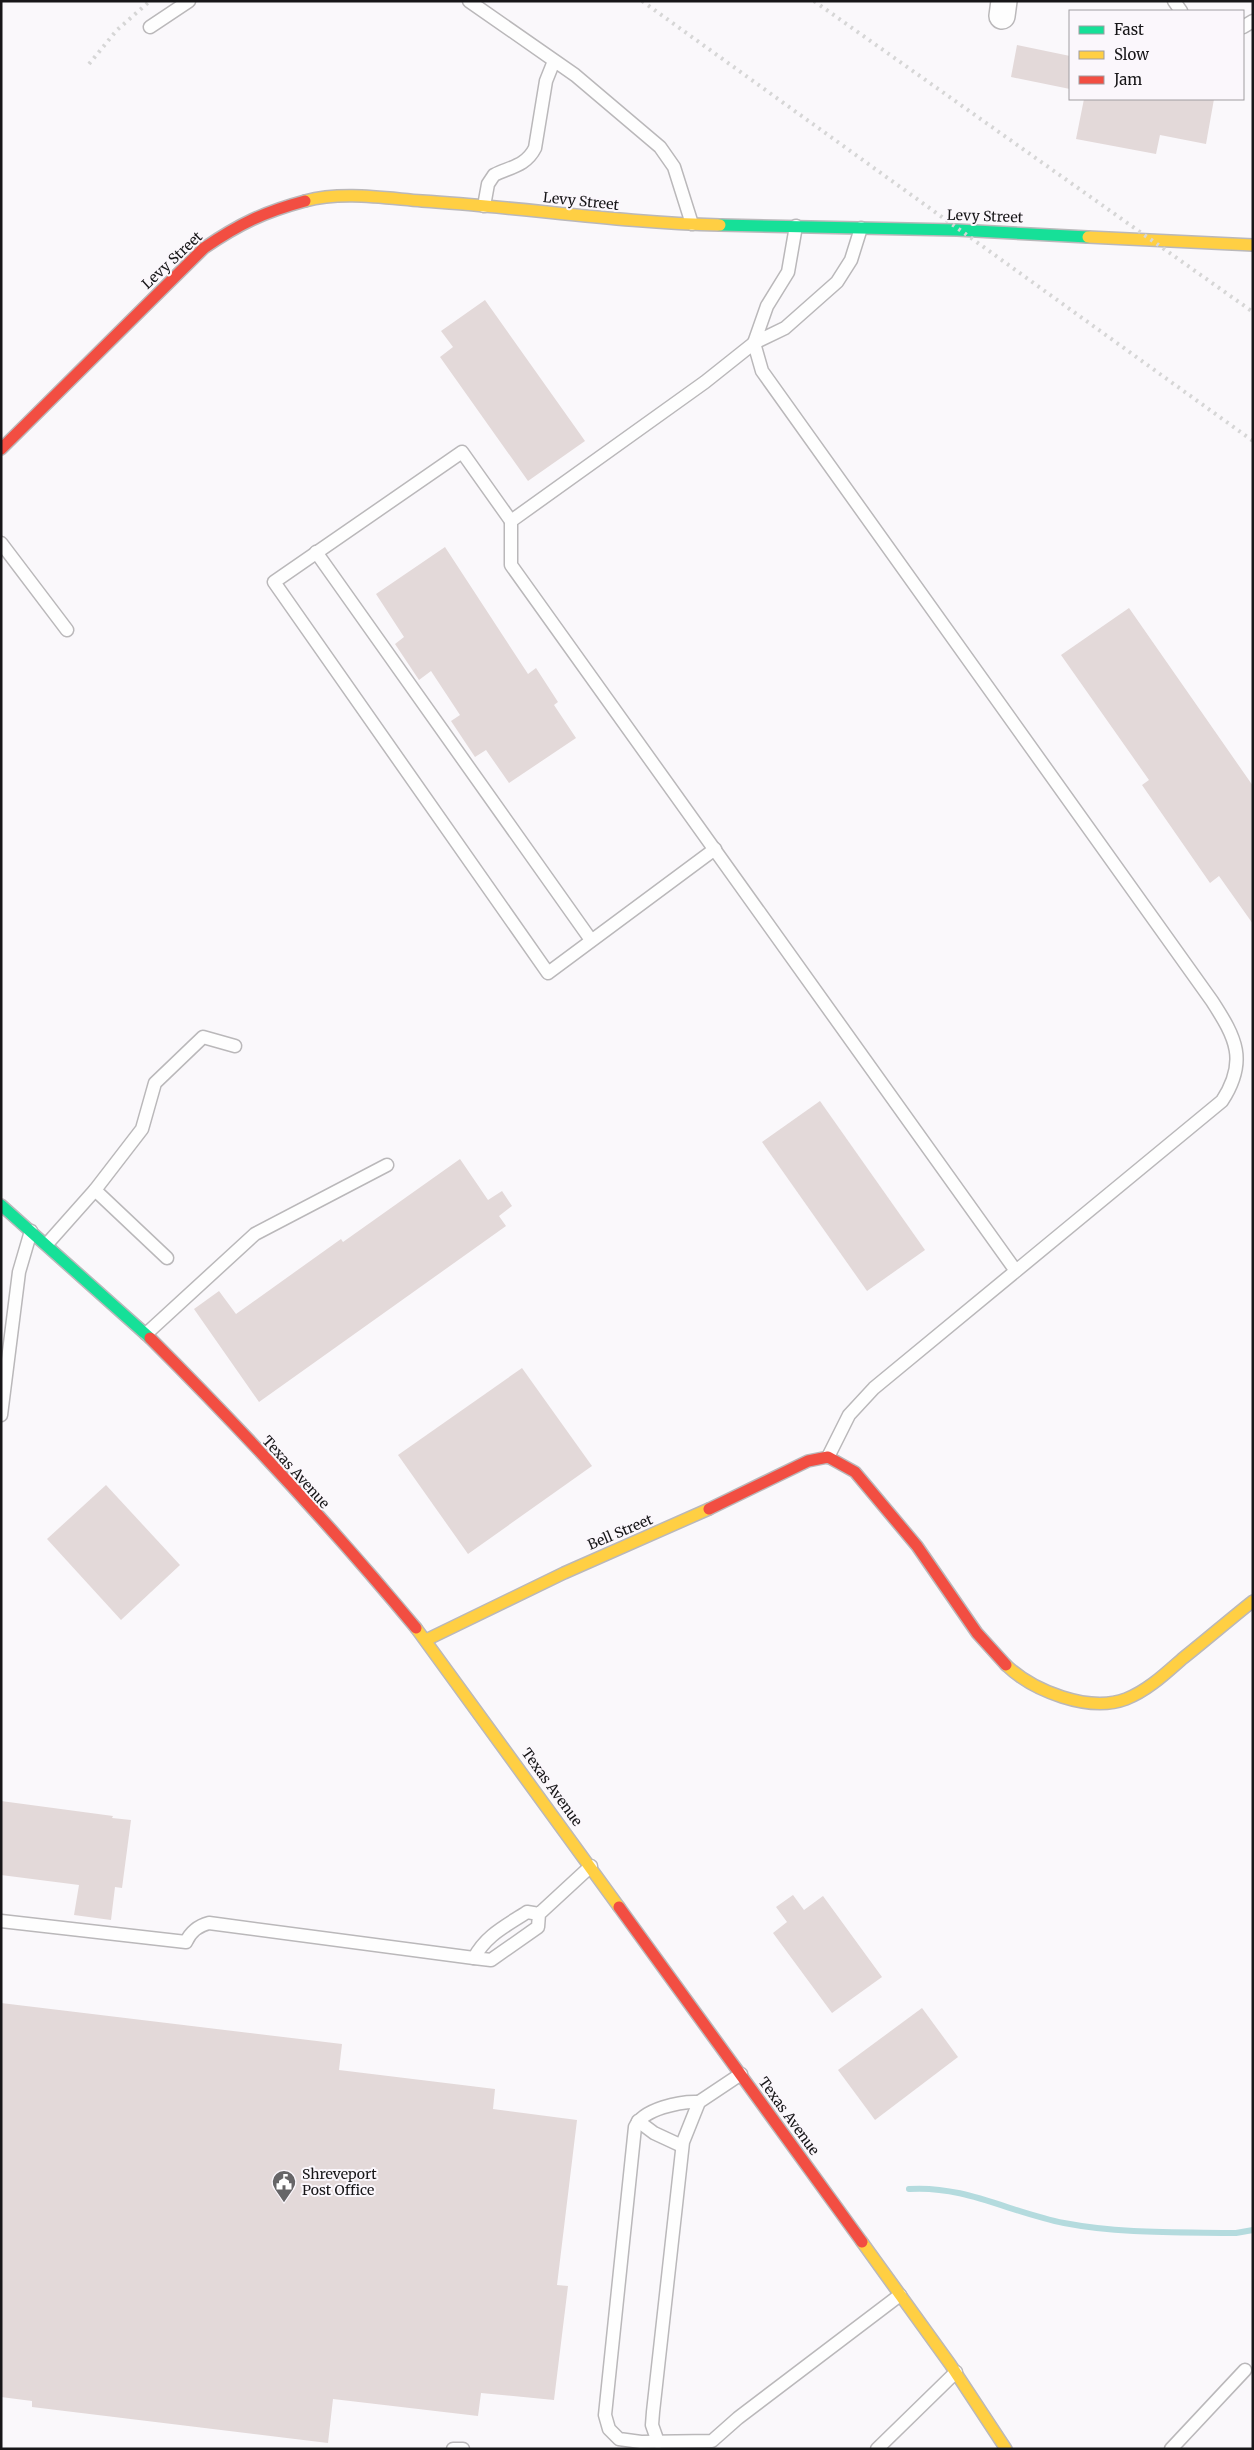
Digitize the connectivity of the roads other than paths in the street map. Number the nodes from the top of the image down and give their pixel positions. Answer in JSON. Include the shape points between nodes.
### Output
{"nodes":[{"id":1,"x":189,"y":1,"type":"edge"},
{"id":2,"x":469,"y":1,"type":"edge"},
{"id":3,"x":150,"y":27,"type":"dead end"},
{"id":4,"x":554,"y":60,"type":"junction"},
{"id":5,"x":484,"y":206,"type":"junction"},
{"id":6,"x":692,"y":224,"type":"junction"},
{"id":7,"x":796,"y":226,"type":"junction"},
{"id":8,"x":861,"y":228,"type":"junction"},
{"id":9,"x":1253,"y":245,"type":"edge"},
{"id":10,"x":754,"y":344,"type":"junction"},
{"id":11,"x":1,"y":449,"type":"edge"},
{"id":12,"x":511,"y":521,"type":"junction"},
{"id":13,"x":1,"y":543,"type":"edge"},
{"id":14,"x":316,"y":552,"type":"junction"},
{"id":15,"x":67,"y":630,"type":"dead end"},
{"id":16,"x":715,"y":849,"type":"junction"},
{"id":17,"x":591,"y":940,"type":"junction"},
{"id":18,"x":235,"y":1046,"type":"dead end"},
{"id":19,"x":387,"y":1165,"type":"dead end"},
{"id":20,"x":95,"y":1190,"type":"junction"},
{"id":21,"x":1,"y":1205,"type":"edge"},
{"id":22,"x":31,"y":1231,"type":"junction"},
{"id":23,"x":47,"y":1244,"type":"junction"},
{"id":24,"x":167,"y":1258,"type":"dead end"},
{"id":25,"x":1016,"y":1271,"type":"junction"},
{"id":26,"x":146,"y":1334,"type":"junction"},
{"id":27,"x":1,"y":1415,"type":"edge"},
{"id":28,"x":828,"y":1457,"type":"junction"},
{"id":29,"x":1253,"y":1601,"type":"edge"},
{"id":30,"x":426,"y":1640,"type":"junction"},
{"id":31,"x":591,"y":1866,"type":"junction"},
{"id":32,"x":540,"y":1914,"type":"junction"},
{"id":33,"x":1,"y":1921,"type":"edge"},
{"id":34,"x":474,"y":1958,"type":"junction"},
{"id":35,"x":741,"y":2074,"type":"junction"},
{"id":36,"x":699,"y":2102,"type":"junction"},
{"id":37,"x":638,"y":2121,"type":"junction"},
{"id":38,"x":682,"y":2146,"type":"junction"},
{"id":39,"x":900,"y":2295,"type":"junction"},
{"id":40,"x":1245,"y":2370,"type":"dead end"},
{"id":41,"x":956,"y":2372,"type":"junction"},
{"id":42,"x":658,"y":2442,"type":"junction"},
{"id":43,"x":453,"y":2449,"type":"edge"},
{"id":44,"x":462,"y":2449,"type":"edge"},
{"id":45,"x":877,"y":2449,"type":"edge"},
{"id":46,"x":1006,"y":2449,"type":"edge"},
{"id":47,"x":1171,"y":2449,"type":"edge"}],
"edges":[{"from":1,"to":3,"type":"lane"},
{"from":2,"to":4,"type":"lane"},
{"from":4,"to":5,"type":"lane","via":[[546,81],[535,148],[530,158],[521,164],[494,175],[488,184]]},
{"from":4,"to":6,"type":"lane","via":[[660,147],[674,167]]},
{"from":5,"to":6,"type":"street","name":"Levy Street","via":[[662,224]]},
{"from":5,"to":11,"type":"street","name":"Levy Street","via":[[348,196],[309,200],[272,210],[236,226],[204,248]]},
{"from":6,"to":7,"type":"street","name":"Levy Street"},
{"from":7,"to":8,"type":"street","name":"Levy Street"},
{"from":7,"to":10,"type":"lane","via":[[788,272],[767,306]]},
{"from":8,"to":9,"type":"street","name":"Levy Street"},
{"from":8,"to":10,"type":"lane","via":[[851,260],[837,282],[785,328]]},
{"from":10,"to":12,"type":"lane"},
{"from":10,"to":25,"type":"lane","via":[[762,371],[1212,1001],[1229,1027],[1236,1049],[1237,1064],[1232,1085],[1222,1101]]},
{"from":12,"to":14,"type":"lane","via":[[462,452]]},
{"from":12,"to":16,"type":"lane","via":[[511,566]]},
{"from":13,"to":15,"type":"lane"},
{"from":14,"to":17,"type":"lane"},
{"from":14,"to":17,"type":"lane","via":[[274,582],[548,973]]},
{"from":16,"to":17,"type":"lane"},
{"from":16,"to":25,"type":"lane"},
{"from":18,"to":20,"type":"lane","via":[[203,1037],[155,1083],[142,1129]]},
{"from":19,"to":26,"type":"lane","via":[[256,1234]]},
{"from":20,"to":23,"type":"lane"},
{"from":20,"to":24,"type":"lane"},
{"from":21,"to":22,"type":"street","name":"Texas Avenue"},
{"from":22,"to":23,"type":"street","name":"Texas Avenue"},
{"from":22,"to":27,"type":"lane","via":[[19,1272]]},
{"from":23,"to":26,"type":"street","name":"Texas Avenue"},
{"from":25,"to":28,"type":"lane","via":[[874,1388],[849,1415]]},
{"from":26,"to":30,"type":"street","name":"Texas Avenue","via":[[201,1389],[377,1581]]},
{"from":28,"to":29,"type":"street","via":[[855,1472],[917,1546],[977,1633],[1008,1667],[1038,1688],[1066,1699],[1105,1704],[1126,1700],[1150,1685]]},
{"from":28,"to":30,"type":"street","name":"Bell Street","via":[[808,1461]]},
{"from":30,"to":31,"type":"street","name":"Texas Avenue"},
{"from":31,"to":32,"type":"lane"},
{"from":31,"to":35,"type":"street","name":"Texas Avenue"},
{"from":32,"to":34,"type":"lane","via":[[527,1912],[504,1927],[482,1943]]},
{"from":32,"to":34,"type":"lane","via":[[538,1927],[491,1960]]},
{"from":33,"to":34,"type":"lane","via":[[186,1942],[199,1925],[209,1923]]},
{"from":35,"to":36,"type":"lane"},
{"from":35,"to":39,"type":"street","name":"Texas Avenue"},
{"from":36,"to":37,"type":"lane","via":[[683,2101],[644,2115]]},
{"from":36,"to":38,"type":"lane"},
{"from":37,"to":38,"type":"lane","via":[[654,2133]]},
{"from":37,"to":42,"type":"lane","via":[[605,2415],[609,2430],[619,2438]]},
{"from":38,"to":42,"type":"lane","via":[[653,2412],[652,2425]]},
{"from":39,"to":41,"type":"street","name":"Texas Avenue"},
{"from":39,"to":42,"type":"lane","via":[[712,2441]]},
{"from":40,"to":47,"type":"lane"},
{"from":41,"to":45,"type":"lane"},
{"from":41,"to":46,"type":"street","name":"Texas Avenue"},
{"from":43,"to":44,"type":"lane"}]}
